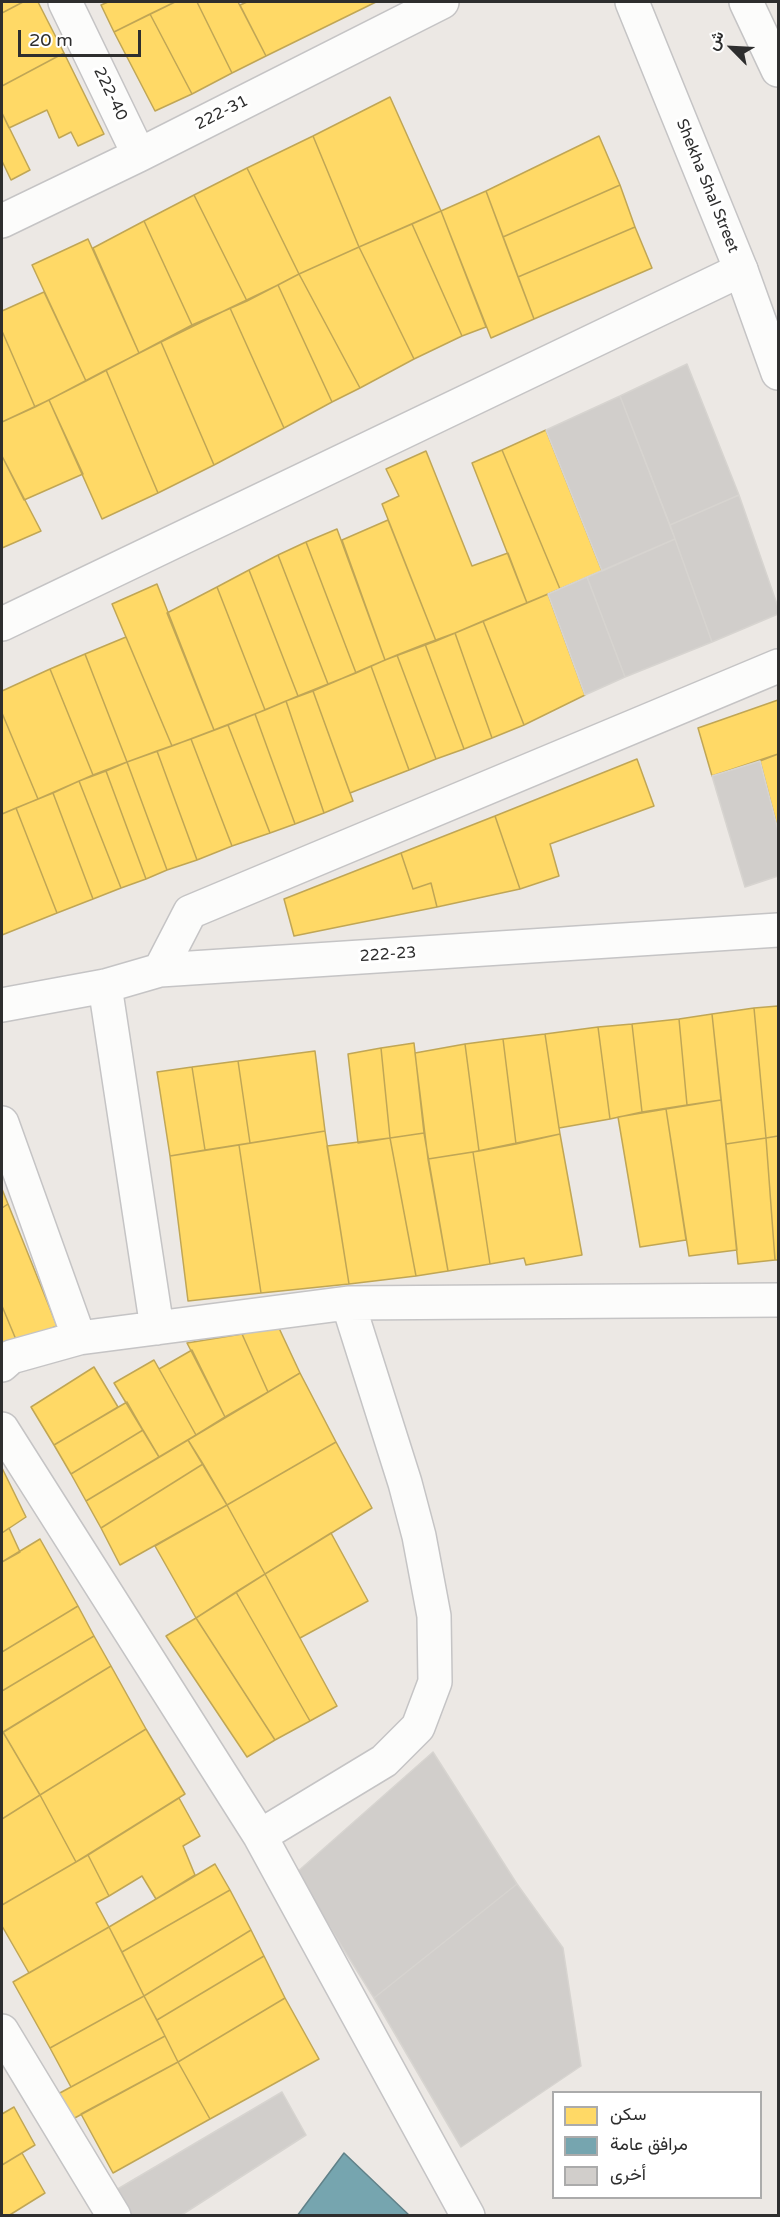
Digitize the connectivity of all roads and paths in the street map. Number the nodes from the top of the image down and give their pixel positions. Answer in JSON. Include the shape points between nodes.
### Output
{"nodes":[{"id":1,"x":64,"y":2,"type":"edge"},
{"id":2,"x":442,"y":2,"type":"edge"},
{"id":3,"x":633,"y":2,"type":"edge"},
{"id":4,"x":746,"y":2,"type":"edge"},
{"id":5,"x":778,"y":70,"type":"edge"},
{"id":6,"x":139,"y":155,"type":"junction"},
{"id":7,"x":2,"y":221,"type":"edge"},
{"id":8,"x":741,"y":270,"type":"junction"},
{"id":9,"x":778,"y":373,"type":"edge"},
{"id":10,"x":2,"y":624,"type":"edge"},
{"id":11,"x":778,"y":666,"type":"edge"},
{"id":12,"x":778,"y":930,"type":"edge"},
{"id":13,"x":160,"y":970,"type":"junction"},
{"id":14,"x":105,"y":986,"type":"junction"},
{"id":15,"x":2,"y":1005,"type":"edge"},
{"id":16,"x":2,"y":1124,"type":"edge"},
{"id":17,"x":778,"y":1300,"type":"edge"},
{"id":18,"x":348,"y":1303,"type":"junction"},
{"id":19,"x":157,"y":1328,"type":"junction"},
{"id":20,"x":79,"y":1338,"type":"junction"},
{"id":21,"x":2,"y":1365,"type":"edge"},
{"id":22,"x":2,"y":1429,"type":"edge"},
{"id":23,"x":260,"y":1836,"type":"junction"},
{"id":24,"x":2,"y":2031,"type":"edge"},
{"id":25,"x":114,"y":2216,"type":"edge"},
{"id":26,"x":468,"y":2216,"type":"edge"}],
"edges":[{"from":1,"to":6,"type":"street","name":"222-40"},
{"from":2,"to":6,"type":"street","name":"222-31"},
{"from":3,"to":8,"type":"street","name":"Shekha Shal Street"},
{"from":4,"to":5,"type":"street"},
{"from":6,"to":7,"type":"street","name":"222-31"},
{"from":8,"to":9,"type":"street","name":"Shekha Shal Street"},
{"from":8,"to":10,"type":"street"},
{"from":11,"to":13,"type":"street","via":[[190,912]]},
{"from":12,"to":13,"type":"street","name":"222-23"},
{"from":13,"to":14,"type":"street","name":"222-23"},
{"from":14,"to":15,"type":"street","name":"222-23"},
{"from":14,"to":19,"type":"street"},
{"from":16,"to":20,"type":"street"},
{"from":17,"to":18,"type":"street"},
{"from":18,"to":19,"type":"street"},
{"from":18,"to":23,"type":"street","via":[[419,1536],[434,1616],[435,1682],[418,1727],[384,1761]]},
{"from":19,"to":20,"type":"street"},
{"from":20,"to":21,"type":"street","via":[[11,1357]]},
{"from":22,"to":23,"type":"street"},
{"from":23,"to":26,"type":"street"},
{"from":24,"to":25,"type":"street"}]}
